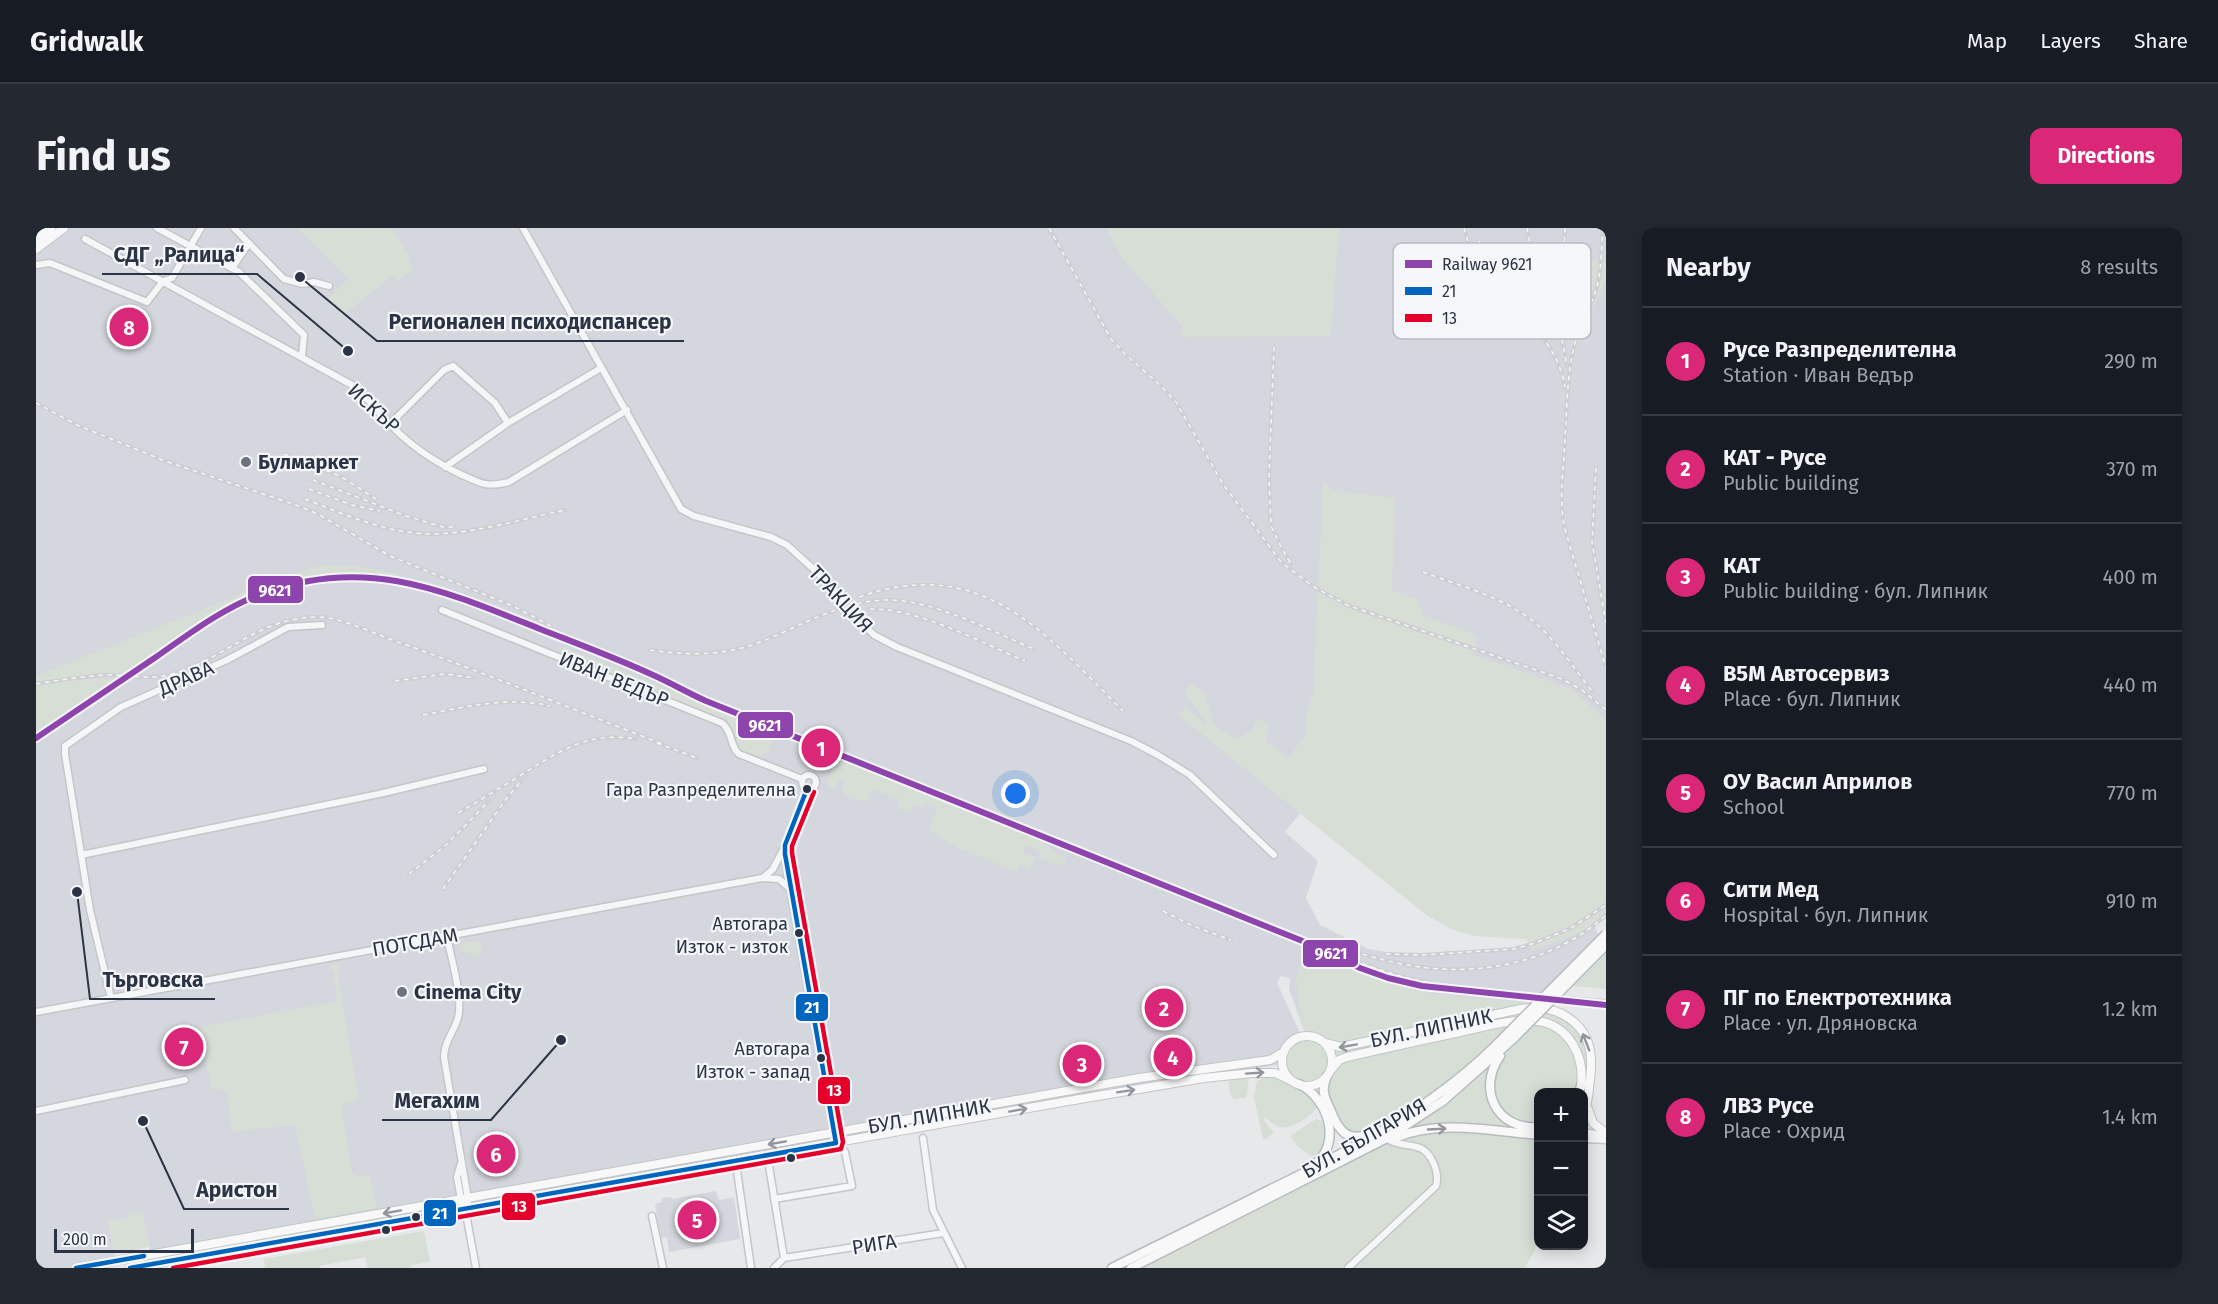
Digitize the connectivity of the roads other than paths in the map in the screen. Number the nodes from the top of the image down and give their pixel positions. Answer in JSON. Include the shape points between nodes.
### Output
{"nodes":[{"id":1,"x":64,"y":228,"type":"edge"},
{"id":2,"x":157,"y":228,"type":"edge"},
{"id":3,"x":201,"y":228,"type":"edge"},
{"id":4,"x":234,"y":228,"type":"edge"},
{"id":5,"x":523,"y":228,"type":"edge"},
{"id":6,"x":54,"y":231,"type":"edge"},
{"id":7,"x":36,"y":239,"type":"edge"},
{"id":8,"x":86,"y":239,"type":"dead end"},
{"id":9,"x":249,"y":243,"type":"junction"},
{"id":10,"x":191,"y":246,"type":"junction"},
{"id":11,"x":36,"y":249,"type":"edge"},
{"id":12,"x":36,"y":265,"type":"edge"},
{"id":13,"x":232,"y":268,"type":"junction"},
{"id":14,"x":163,"y":281,"type":"junction"},
{"id":15,"x":329,"y":286,"type":"dead end"},
{"id":16,"x":302,"y":356,"type":"junction"},
{"id":17,"x":602,"y":368,"type":"junction"},
{"id":18,"x":627,"y":410,"type":"junction"},
{"id":19,"x":508,"y":423,"type":"junction"},
{"id":20,"x":390,"y":424,"type":"junction"},
{"id":21,"x":445,"y":467,"type":"junction"},
{"id":22,"x":442,"y":610,"type":"dead end"},
{"id":23,"x":322,"y":625,"type":"dead end"},
{"id":24,"x":484,"y":768,"type":"dead end"},
{"id":25,"x":802,"y":779,"type":"junction"},
{"id":26,"x":807,"y":789,"type":"junction"},
{"id":27,"x":785,"y":845,"type":"junction"},
{"id":28,"x":81,"y":855,"type":"junction"},
{"id":29,"x":1274,"y":855,"type":"dead end"},
{"id":30,"x":762,"y":878,"type":"junction"},
{"id":31,"x":790,"y":889,"type":"junction"},
{"id":32,"x":1606,"y":934,"type":"edge"},
{"id":33,"x":447,"y":936,"type":"junction"},
{"id":34,"x":1606,"y":945,"type":"edge"},
{"id":35,"x":111,"y":998,"type":"junction"},
{"id":36,"x":36,"y":1011,"type":"edge"},
{"id":37,"x":1509,"y":1037,"type":"junction"},
{"id":38,"x":1324,"y":1043,"type":"junction"},
{"id":39,"x":1284,"y":1052,"type":"junction"},
{"id":40,"x":1329,"y":1073,"type":"junction"},
{"id":41,"x":185,"y":1080,"type":"dead end"},
{"id":42,"x":1297,"y":1083,"type":"junction"},
{"id":43,"x":1580,"y":1088,"type":"edge"},
{"id":44,"x":1588,"y":1090,"type":"edge"},
{"id":45,"x":1066,"y":1091,"type":"junction"},
{"id":46,"x":1068,"y":1101,"type":"junction"},
{"id":47,"x":1588,"y":1104,"type":"edge"},
{"id":48,"x":36,"y":1111,"type":"edge"},
{"id":49,"x":1403,"y":1119,"type":"junction"},
{"id":50,"x":1534,"y":1128,"type":"edge"},
{"id":51,"x":1534,"y":1129,"type":"edge"},
{"id":52,"x":834,"y":1133,"type":"junction"},
{"id":53,"x":1588,"y":1133,"type":"edge"},
{"id":54,"x":1606,"y":1136,"type":"edge"},
{"id":55,"x":923,"y":1138,"type":"dead end"},
{"id":56,"x":1588,"y":1138,"type":"edge"},
{"id":57,"x":1389,"y":1140,"type":"junction"},
{"id":58,"x":836,"y":1143,"type":"junction"},
{"id":59,"x":1362,"y":1152,"type":"junction"},
{"id":60,"x":739,"y":1160,"type":"junction"},
{"id":61,"x":769,"y":1166,"type":"dead end"},
{"id":62,"x":1285,"y":1182,"type":"junction"},
{"id":63,"x":774,"y":1199,"type":"junction"},
{"id":64,"x":465,"y":1204,"type":"junction"},
{"id":65,"x":652,"y":1216,"type":"dead end"},
{"id":66,"x":943,"y":1233,"type":"junction"},
{"id":67,"x":784,"y":1258,"type":"junction"},
{"id":68,"x":128,"y":1259,"type":"junction"},
{"id":69,"x":76,"y":1268,"type":"edge"},
{"id":70,"x":130,"y":1268,"type":"edge"},
{"id":71,"x":476,"y":1268,"type":"edge"},
{"id":72,"x":663,"y":1268,"type":"edge"},
{"id":73,"x":752,"y":1268,"type":"edge"},
{"id":74,"x":774,"y":1268,"type":"edge"},
{"id":75,"x":962,"y":1268,"type":"edge"},
{"id":76,"x":1113,"y":1268,"type":"edge"},
{"id":77,"x":1131,"y":1268,"type":"edge"},
{"id":78,"x":1348,"y":1268,"type":"edge"}],
"edges":[{"from":1,"to":6,"type":"main road"},
{"from":2,"to":10,"type":"street"},
{"from":3,"to":10,"type":"street"},
{"from":4,"to":9,"type":"street"},
{"from":5,"to":17,"type":"street","name":"ТРАКЦИЯ"},
{"from":6,"to":7,"type":"main road"},
{"from":6,"to":11,"type":"main road"},
{"from":8,"to":14,"type":"street","name":"ИСКЪР"},
{"from":9,"to":13,"type":"street"},
{"from":9,"to":15,"type":"street","via":[[284,279]]},
{"from":10,"to":13,"type":"street"},
{"from":10,"to":14,"type":"street","via":[[172,278]]},
{"from":12,"to":14,"type":"street","via":[[50,263],[144,302],[150,300]]},
{"from":13,"to":16,"type":"street","via":[[304,335]]},
{"from":14,"to":16,"type":"street","name":"ИСКЪР"},
{"from":16,"to":20,"type":"street","name":"ИСКЪР","via":[[352,385]]},
{"from":17,"to":18,"type":"street","name":"ТРАКЦИЯ"},
{"from":17,"to":19,"type":"street"},
{"from":18,"to":21,"type":"street","name":"ИСКЪР","via":[[508,482],[486,486]]},
{"from":18,"to":29,"type":"street","name":"ТРАКЦИЯ","via":[[681,509],[787,545],[830,584],[874,635],[1158,755],[1190,775]]},
{"from":19,"to":20,"type":"street","via":[[495,403],[453,366],[444,370]]},
{"from":19,"to":21,"type":"street"},
{"from":20,"to":21,"type":"street","name":"ИСКЪР"},
{"from":22,"to":25,"type":"street","name":"ИВАН ВЕДЪР","via":[[722,723],[728,728],[735,752]]},
{"from":23,"to":28,"type":"street","name":"ДРАВА","via":[[288,627],[237,655],[121,707],[65,746]]},
{"from":24,"to":28,"type":"street"},
{"from":25,"to":26,"type":"street"},
{"from":25,"to":26,"type":"street","via":[[810,775],[815,779],[813,787]]},
{"from":26,"to":27,"type":"street"},
{"from":27,"to":30,"type":"street","via":[[771,872]]},
{"from":27,"to":31,"type":"street"},
{"from":28,"to":35,"type":"street"},
{"from":30,"to":31,"type":"street","via":[[779,879]]},
{"from":30,"to":33,"type":"street","name":"ПОТСДАМ"},
{"from":31,"to":52,"type":"street"},
{"from":32,"to":37,"type":"highway","name":"БУЛ. БЪЛГАРИЯ","bridge":true},
{"from":33,"to":35,"type":"street","name":"ПОТСДАМ"},
{"from":33,"to":64,"type":"street","via":[[459,1009],[444,1057],[462,1161]]},
{"from":34,"to":37,"type":"highway","name":"БУЛ. БЪЛГАРИЯ","bridge":true},
{"from":35,"to":36,"type":"street","name":"ПОТСДАМ"},
{"from":37,"to":49,"type":"highway","name":"БУЛ. БЪЛГАРИЯ"},
{"from":37,"to":50,"type":"highway","via":[[1491,1072],[1491,1095],[1506,1119]]},
{"from":37,"to":59,"type":"highway","name":"БУЛ. БЪЛГАРИЯ","via":[[1443,1101]]},
{"from":38,"to":39,"type":"main road","via":[[1300,1037]]},
{"from":38,"to":40,"type":"main road","via":[[1332,1058]]},
{"from":44,"to":38,"type":"main road","name":"БУЛ. ЛИПНИК","one_way":true,"via":[[1591,1061],[1585,1038],[1570,1018],[1546,1008],[1483,1016],[1341,1047]]},
{"from":39,"to":42,"type":"main road","via":[[1283,1065]]},
{"from":39,"to":45,"type":"main road","name":"БУЛ. ЛИПНИК","via":[[1270,1060]]},
{"from":40,"to":42,"type":"main road","via":[[1317,1084]]},
{"from":40,"to":43,"type":"main road","name":"БУЛ. ЛИПНИК","via":[[1339,1060],[1347,1057],[1490,1026],[1534,1021],[1555,1027],[1573,1044],[1581,1062]]},
{"from":40,"to":49,"type":"highway","via":[[1323,1087],[1325,1097],[1336,1125],[1348,1135],[1365,1136]]},
{"from":41,"to":48,"type":"street"},
{"from":46,"to":42,"type":"main road","name":"БУЛ. ЛИПНИК","one_way":true,"via":[[1252,1073],[1275,1073]]},
{"from":42,"to":62,"type":"highway","via":[[1318,1099],[1331,1138],[1322,1158]]},
{"from":45,"to":46,"type":"main road"},
{"from":45,"to":52,"type":"main road","name":"БУЛ. ЛИПНИК"},
{"from":58,"to":46,"type":"main road","name":"БУЛ. ЛИПНИК","one_way":true},
{"from":47,"to":54,"type":"main road","via":[[1591,1121]]},
{"from":49,"to":62,"type":"highway","name":"БУЛ. БЪЛГАРИЯ","via":[[1344,1154]]},
{"from":57,"to":51,"type":"highway","one_way":true,"via":[[1413,1131],[1439,1128]]},
{"from":52,"to":58,"type":"street"},
{"from":52,"to":64,"type":"main road","name":"БУЛ. ЛИПНИК","one_way":true},
{"from":53,"to":54,"type":"street"},
{"from":54,"to":56,"type":"street"},
{"from":55,"to":66,"type":"street","via":[[933,1210]]},
{"from":57,"to":59,"type":"highway"},
{"from":57,"to":78,"type":"street","via":[[1423,1150],[1437,1170],[1438,1181]]},
{"from":58,"to":60,"type":"main road","name":"БУЛ. ЛИПНИК"},
{"from":58,"to":63,"type":"street","via":[[845,1152],[852,1186]]},
{"from":59,"to":77,"type":"highway","name":"БУЛ. БЪЛГАРИЯ"},
{"from":60,"to":64,"type":"main road","name":"БУЛ. ЛИПНИК"},
{"from":60,"to":73,"type":"street","via":[[737,1171]]},
{"from":61,"to":63,"type":"street"},
{"from":62,"to":76,"type":"highway","name":"БУЛ. БЪЛГАРИЯ"},
{"from":63,"to":67,"type":"street"},
{"from":64,"to":68,"type":"main road","name":"БУЛ. ЛИПНИК","one_way":true},
{"from":64,"to":70,"type":"main road","name":"БУЛ. ЛИПНИК"},
{"from":64,"to":71,"type":"street"},
{"from":65,"to":72,"type":"street"},
{"from":66,"to":67,"type":"street","name":"РИГА"},
{"from":66,"to":75,"type":"street"},
{"from":67,"to":74,"type":"street"},
{"from":68,"to":69,"type":"main road","name":"БУЛ. ЛИПНИК"},
{"from":68,"to":70,"type":"street"}]}
